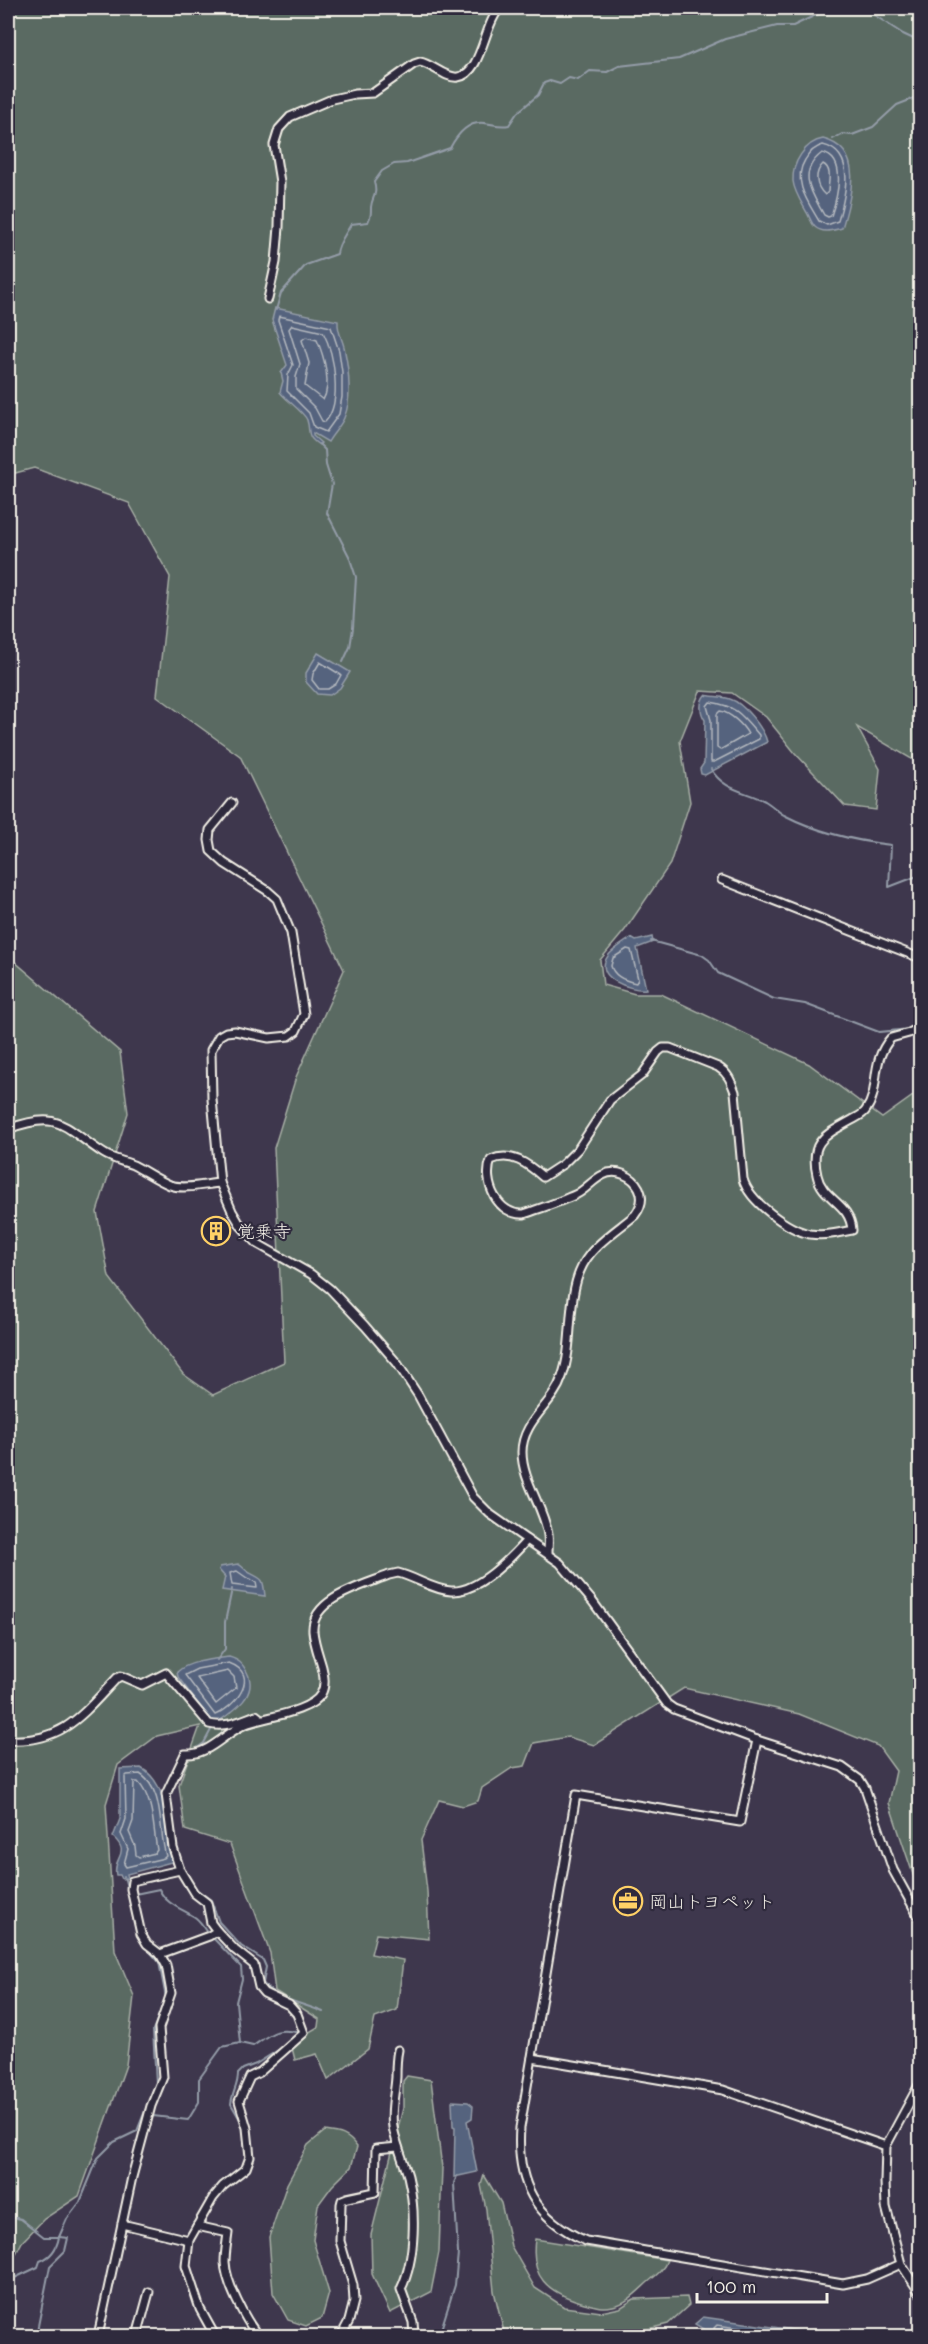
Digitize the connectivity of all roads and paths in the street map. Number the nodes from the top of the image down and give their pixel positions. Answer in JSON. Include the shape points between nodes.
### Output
{"nodes":[{"id":1,"x":500,"y":8,"type":"edge"},
{"id":2,"x":268,"y":299,"type":"dead end"},
{"id":3,"x":232,"y":803,"type":"dead end"},
{"id":4,"x":722,"y":880,"type":"dead end"},
{"id":5,"x":921,"y":958,"type":"edge"},
{"id":6,"x":921,"y":1027,"type":"edge"},
{"id":7,"x":8,"y":1129,"type":"edge"},
{"id":8,"x":220,"y":1183,"type":"junction"},
{"id":9,"x":527,"y":1540,"type":"junction"},
{"id":10,"x":548,"y":1553,"type":"junction"},
{"id":11,"x":261,"y":1719,"type":"junction"},
{"id":12,"x":8,"y":1740,"type":"edge"},
{"id":13,"x":757,"y":1740,"type":"junction"},
{"id":14,"x":180,"y":1870,"type":"junction"},
{"id":15,"x":921,"y":1919,"type":"edge"},
{"id":16,"x":218,"y":1931,"type":"junction"},
{"id":17,"x":160,"y":1954,"type":"junction"},
{"id":18,"x":398,"y":2050,"type":"dead end"},
{"id":19,"x":532,"y":2058,"type":"junction"},
{"id":20,"x":921,"y":2083,"type":"edge"},
{"id":21,"x":886,"y":2146,"type":"junction"},
{"id":22,"x":398,"y":2147,"type":"junction"},
{"id":23,"x":122,"y":2224,"type":"junction"},
{"id":24,"x":197,"y":2226,"type":"junction"},
{"id":25,"x":189,"y":2240,"type":"junction"},
{"id":26,"x":901,"y":2264,"type":"junction"},
{"id":27,"x":149,"y":2292,"type":"dead end"},
{"id":28,"x":921,"y":2293,"type":"edge"},
{"id":29,"x":98,"y":2337,"type":"edge"},
{"id":30,"x":137,"y":2337,"type":"edge"},
{"id":31,"x":215,"y":2337,"type":"edge"},
{"id":32,"x":258,"y":2337,"type":"edge"},
{"id":33,"x":341,"y":2337,"type":"edge"},
{"id":34,"x":414,"y":2337,"type":"edge"}],
"edges":[{"from":1,"to":2,"type":"street","via":[[489,23],[480,54],[460,78],[420,62],[373,93],[332,99],[283,122],[274,145],[279,227]]},
{"from":3,"to":8,"type":"street","via":[[210,830],[211,851],[276,899],[291,933],[304,1014],[297,1031],[289,1036],[269,1038],[235,1031],[226,1032],[214,1042],[210,1058]]},
{"from":4,"to":5,"type":"street"},
{"from":6,"to":10,"type":"street","via":[[891,1038],[877,1062],[872,1101],[865,1113],[821,1138],[817,1146],[815,1161],[822,1189],[841,1204],[852,1230],[824,1235],[807,1233],[780,1221],[751,1195],[743,1179],[735,1092],[725,1071],[670,1048],[658,1052],[642,1075],[610,1100],[578,1149],[543,1177],[511,1156],[491,1160],[487,1178],[495,1197],[507,1212],[515,1215],[579,1193],[603,1174],[613,1172],[628,1176],[642,1196],[635,1215],[590,1254],[581,1271],[563,1376],[523,1438],[522,1454],[548,1534]]},
{"from":7,"to":8,"type":"street","via":[[28,1121],[57,1122],[107,1155],[169,1185]]},
{"from":8,"to":9,"type":"street","via":[[241,1226],[258,1244],[330,1289],[397,1363],[473,1497]]},
{"from":9,"to":10,"type":"street"},
{"from":9,"to":11,"type":"street","via":[[470,1588],[451,1591],[398,1574],[327,1602],[315,1616],[313,1630],[325,1680],[322,1693],[303,1708]]},
{"from":10,"to":13,"type":"street","via":[[587,1594],[667,1704]]},
{"from":11,"to":12,"type":"street","via":[[256,1715],[231,1725],[214,1725],[166,1673],[141,1685],[121,1676],[52,1736]]},
{"from":11,"to":14,"type":"street","via":[[237,1728],[202,1752],[185,1754],[166,1794]]},
{"from":13,"to":15,"type":"street","via":[[842,1767],[860,1779],[893,1870]]},
{"from":13,"to":19,"type":"street","via":[[740,1822],[576,1795]]},
{"from":14,"to":16,"type":"street","via":[[194,1893],[207,1903],[211,1923]]},
{"from":14,"to":17,"type":"street","via":[[132,1881],[141,1934]]},
{"from":16,"to":17,"type":"street"},
{"from":16,"to":24,"type":"street","via":[[254,1965],[264,1993],[289,2005],[297,2014],[303,2031],[283,2053],[250,2077],[239,2101],[250,2157],[246,2168],[213,2198]]},
{"from":17,"to":23,"type":"street","via":[[171,1993],[159,2028],[163,2077],[148,2119]]},
{"from":18,"to":22,"type":"street","via":[[392,2107]]},
{"from":19,"to":21,"type":"street","via":[[723,2090]]},
{"from":19,"to":26,"type":"street","via":[[520,2128],[520,2167],[536,2202],[566,2231],[598,2244],[843,2284],[867,2279]]},
{"from":20,"to":21,"type":"street"},
{"from":21,"to":26,"type":"street","via":[[886,2207]]},
{"from":22,"to":33,"type":"street","via":[[376,2149],[375,2192],[342,2200],[340,2241],[354,2301]]},
{"from":22,"to":34,"type":"street","via":[[408,2176],[412,2207],[411,2258],[401,2289]]},
{"from":23,"to":25,"type":"street"},
{"from":23,"to":29,"type":"street"},
{"from":24,"to":25,"type":"street"},
{"from":24,"to":32,"type":"street","via":[[228,2233],[226,2269],[246,2321]]},
{"from":25,"to":31,"type":"street","via":[[186,2266],[200,2309]]},
{"from":26,"to":28,"type":"street"},
{"from":27,"to":30,"type":"street"}]}
